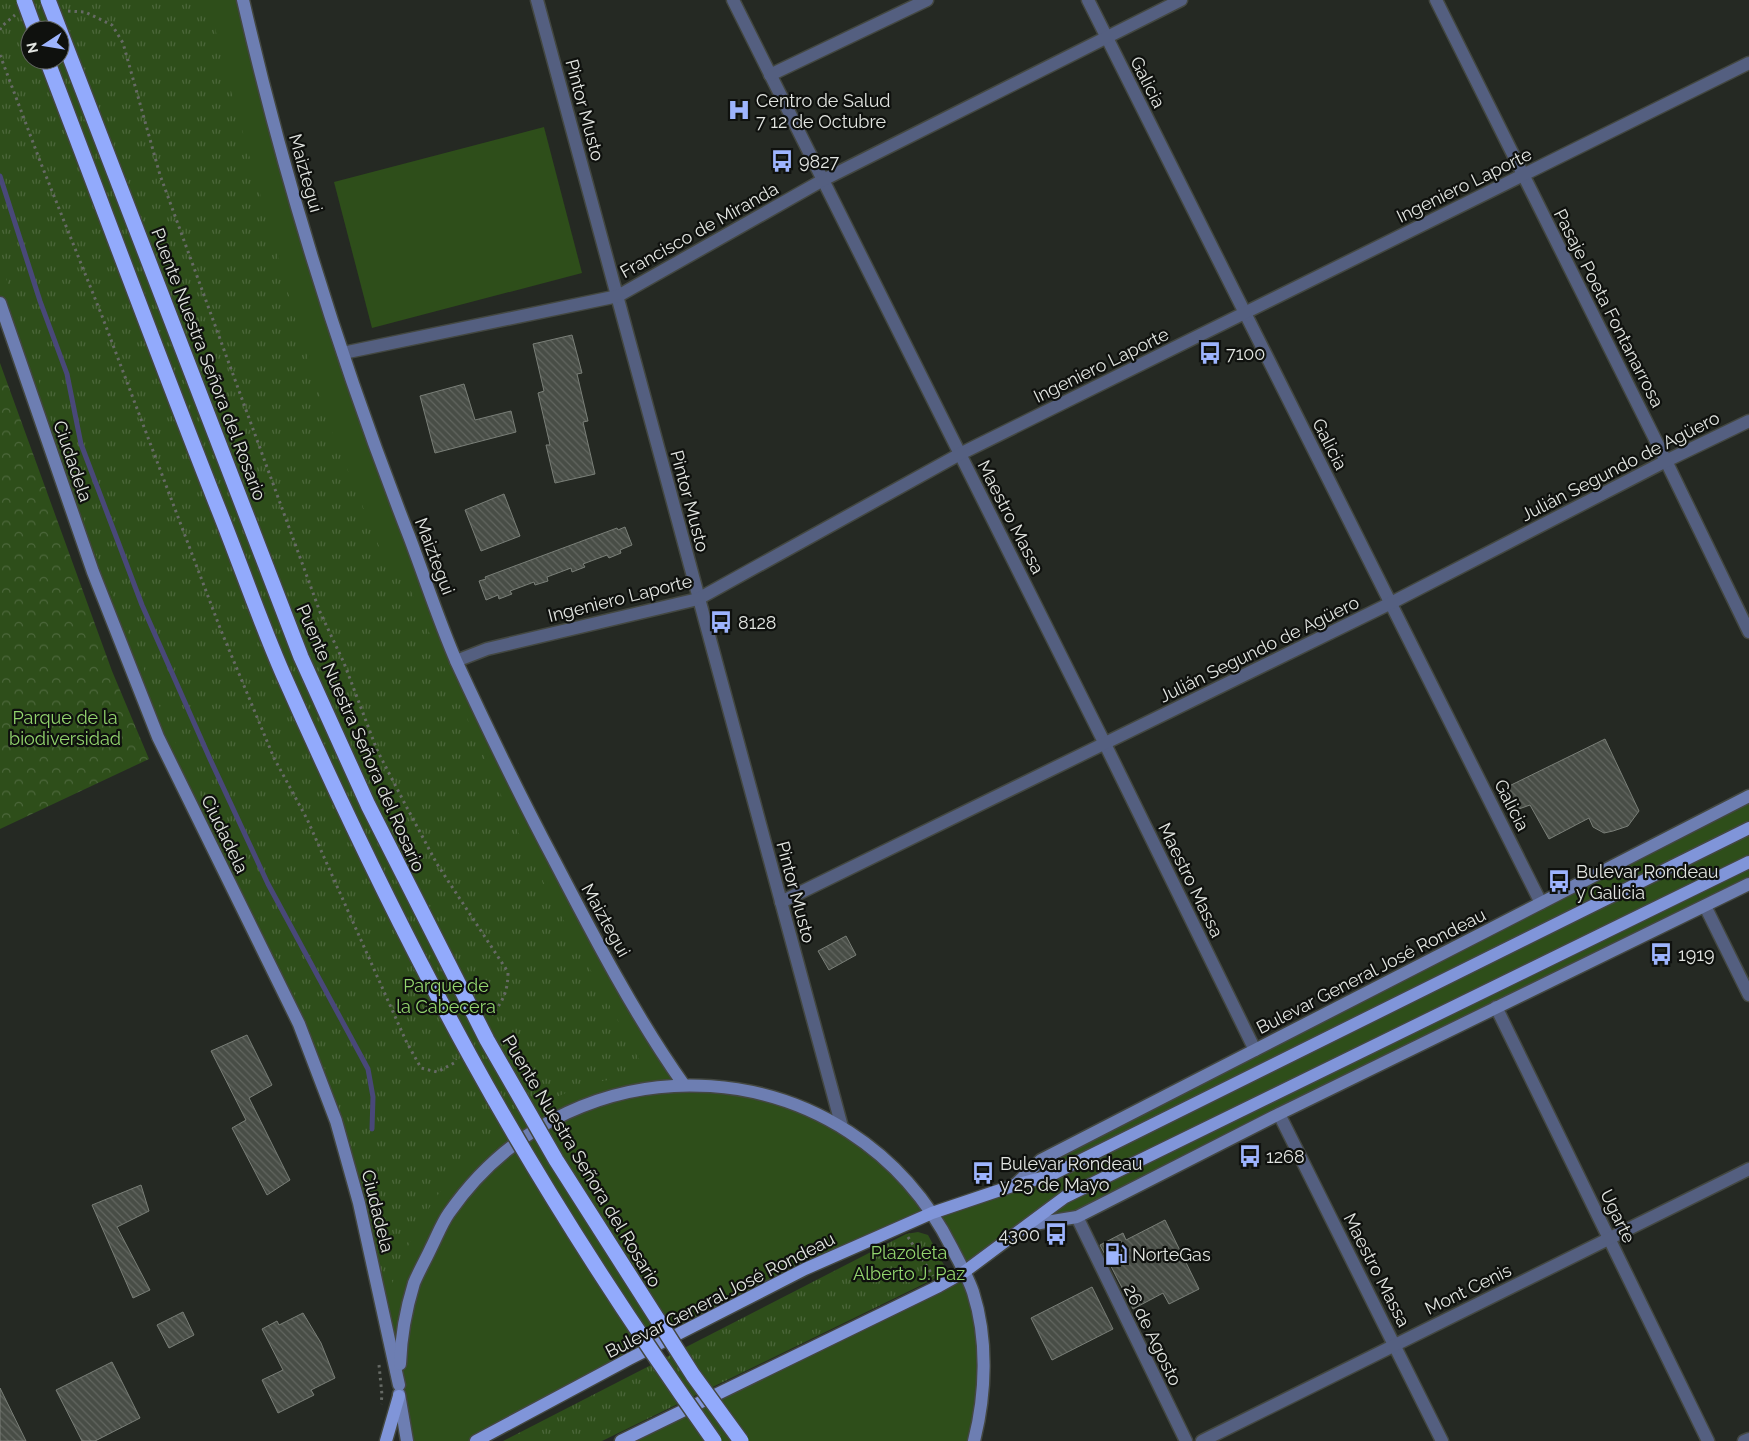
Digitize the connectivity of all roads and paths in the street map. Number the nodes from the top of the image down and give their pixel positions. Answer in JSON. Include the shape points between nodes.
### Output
{"nodes":[{"id":1,"x":24,"y":0,"type":"edge"},
{"id":2,"x":48,"y":0,"type":"edge"},
{"id":3,"x":243,"y":0,"type":"edge"},
{"id":4,"x":537,"y":0,"type":"edge"},
{"id":5,"x":732,"y":0,"type":"edge"},
{"id":6,"x":927,"y":0,"type":"edge"},
{"id":7,"x":1088,"y":0,"type":"edge"},
{"id":8,"x":1181,"y":0,"type":"edge"},
{"id":9,"x":1436,"y":0,"type":"edge"},
{"id":10,"x":67,"y":11,"type":"dead end"},
{"id":11,"x":16,"y":14,"type":"dead end"},
{"id":12,"x":32,"y":20,"type":"edge"},
{"id":13,"x":0,"y":30,"type":"edge"},
{"id":14,"x":1106,"y":37,"type":"junction"},
{"id":15,"x":1749,"y":63,"type":"edge"},
{"id":16,"x":51,"y":70,"type":"edge"},
{"id":17,"x":770,"y":75,"type":"junction"},
{"id":18,"x":143,"y":118,"type":"dead end"},
{"id":19,"x":1523,"y":175,"type":"junction"},
{"id":20,"x":823,"y":180,"type":"junction"},
{"id":21,"x":618,"y":296,"type":"junction"},
{"id":22,"x":0,"y":303,"type":"edge"},
{"id":23,"x":1244,"y":314,"type":"junction"},
{"id":24,"x":343,"y":352,"type":"junction"},
{"id":25,"x":1749,"y":421,"type":"edge"},
{"id":26,"x":960,"y":454,"type":"junction"},
{"id":27,"x":1666,"y":460,"type":"junction"},
{"id":28,"x":698,"y":598,"type":"junction"},
{"id":29,"x":1391,"y":603,"type":"junction"},
{"id":30,"x":1743,"y":605,"type":"edge"},
{"id":31,"x":1749,"y":632,"type":"edge"},
{"id":32,"x":456,"y":661,"type":"junction"},
{"id":33,"x":1105,"y":744,"type":"junction"},
{"id":34,"x":1749,"y":796,"type":"edge"},
{"id":35,"x":1749,"y":828,"type":"edge"},
{"id":36,"x":1749,"y":862,"type":"edge"},
{"id":37,"x":1749,"y":884,"type":"edge"},
{"id":38,"x":781,"y":902,"type":"junction"},
{"id":39,"x":1541,"y":902,"type":"junction"},
{"id":40,"x":1705,"y":906,"type":"junction"},
{"id":41,"x":1749,"y":995,"type":"edge"},
{"id":42,"x":1496,"y":1007,"type":"junction"},
{"id":43,"x":1254,"y":1050,"type":"junction"},
{"id":44,"x":684,"y":1085,"type":"junction"},
{"id":45,"x":1279,"y":1114,"type":"junction"},
{"id":46,"x":842,"y":1127,"type":"junction"},
{"id":47,"x":1749,"y":1169,"type":"edge"},
{"id":48,"x":1015,"y":1185,"type":"junction"},
{"id":49,"x":932,"y":1213,"type":"junction"},
{"id":50,"x":1076,"y":1218,"type":"junction"},
{"id":51,"x":1028,"y":1225,"type":"junction"},
{"id":52,"x":906,"y":1234,"type":"dead end"},
{"id":53,"x":1609,"y":1239,"type":"junction"},
{"id":54,"x":964,"y":1272,"type":"junction"},
{"id":55,"x":934,"y":1279,"type":"dead end"},
{"id":56,"x":1395,"y":1345,"type":"junction"},
{"id":57,"x":378,"y":1358,"type":"dead end"},
{"id":58,"x":399,"y":1390,"type":"junction"},
{"id":59,"x":379,"y":1412,"type":"dead end"},
{"id":60,"x":1749,"y":1439,"type":"edge"},
{"id":61,"x":386,"y":1441,"type":"edge"},
{"id":62,"x":407,"y":1441,"type":"edge"},
{"id":63,"x":476,"y":1441,"type":"edge"},
{"id":64,"x":621,"y":1441,"type":"edge"},
{"id":65,"x":714,"y":1441,"type":"edge"},
{"id":66,"x":741,"y":1441,"type":"edge"},
{"id":67,"x":974,"y":1441,"type":"edge"},
{"id":68,"x":1186,"y":1441,"type":"edge"},
{"id":69,"x":1202,"y":1441,"type":"edge"},
{"id":70,"x":1442,"y":1441,"type":"edge"},
{"id":71,"x":1708,"y":1441,"type":"edge"},
{"id":72,"x":1744,"y":1441,"type":"edge"}],
"edges":[{"from":1,"to":12,"type":"highway","bridge":true},
{"from":2,"to":66,"type":"highway","name":"Puente Nuestra Señora del Rosario","bridge":true,"via":[[300,657],[368,805],[487,1040],[551,1151],[688,1367]]},
{"from":3,"to":24,"type":"main road","name":"Maiztegui","via":[[287,171]]},
{"from":4,"to":21,"type":"street","name":"Pintor Musto"},
{"from":5,"to":17,"type":"street","name":"Maestro Massa"},
{"from":6,"to":17,"type":"street"},
{"from":7,"to":14,"type":"street","name":"Galicia"},
{"from":8,"to":14,"type":"street","name":"Francisco de Miranda"},
{"from":9,"to":19,"type":"street","name":"Pasaje Poeta Fontanarrosa"},
{"from":10,"to":18,"type":"path","via":[[85,12],[112,25],[124,43]]},
{"from":11,"to":13,"type":"path"},
{"from":14,"to":20,"type":"street","name":"Francisco de Miranda"},
{"from":14,"to":23,"type":"street","name":"Galicia"},
{"from":15,"to":19,"type":"street","name":"Ingeniero Laporte"},
{"from":16,"to":65,"type":"highway","bridge":true,"via":[[282,671],[350,819],[418,958],[538,1174],[620,1304]]},
{"from":17,"to":20,"type":"street","name":"Maestro Massa"},
{"from":19,"to":23,"type":"street","name":"Ingeniero Laporte"},
{"from":19,"to":27,"type":"street","name":"Pasaje Poeta Fontanarrosa"},
{"from":20,"to":21,"type":"street","name":"Francisco de Miranda"},
{"from":20,"to":26,"type":"street","name":"Maestro Massa"},
{"from":21,"to":24,"type":"street","name":"Francisco de Miranda"},
{"from":21,"to":28,"type":"street","name":"Pintor Musto"},
{"from":22,"to":58,"type":"main road","name":"Ciudadela","via":[[93,572],[158,737],[299,1024],[336,1121],[359,1203]]},
{"from":23,"to":26,"type":"street","name":"Ingeniero Laporte"},
{"from":23,"to":29,"type":"street","name":"Galicia"},
{"from":24,"to":32,"type":"main road","name":"Maiztegui","via":[[378,455]]},
{"from":25,"to":27,"type":"street","name":"Julián Segundo de Agüero"},
{"from":26,"to":28,"type":"street","name":"Ingeniero Laporte"},
{"from":26,"to":33,"type":"street","name":"Maestro Massa"},
{"from":27,"to":29,"type":"street","name":"Julián Segundo de Agüero"},
{"from":27,"to":30,"type":"street","name":"Pasaje Poeta Fontanarrosa"},
{"from":28,"to":32,"type":"street","name":"Ingeniero Laporte","via":[[487,649]]},
{"from":28,"to":38,"type":"street","name":"Pintor Musto"},
{"from":29,"to":33,"type":"street","name":"Julián Segundo de Agüero"},
{"from":29,"to":39,"type":"street","name":"Galicia"},
{"from":30,"to":31,"type":"street","name":"Pasaje Poeta Fontanarrosa"},
{"from":32,"to":44,"type":"main road","name":"Maiztegui","via":[[573,898],[662,1054]]},
{"from":33,"to":38,"type":"street","name":"Julián Segundo de Agüero"},
{"from":33,"to":43,"type":"street","name":"Maestro Massa"},
{"from":34,"to":39,"type":"main road","name":"Bulevar General José Rondeau"},
{"from":35,"to":48,"type":"main road","name":"Bulevar General José Rondeau","via":[[1050,1176]]},
{"from":36,"to":51,"type":"main road","via":[[1065,1197]]},
{"from":37,"to":40,"type":"main road"},
{"from":38,"to":46,"type":"street","name":"Pintor Musto"},
{"from":39,"to":43,"type":"main road","name":"Bulevar General José Rondeau"},
{"from":40,"to":41,"type":"street"},
{"from":40,"to":42,"type":"main road"},
{"from":42,"to":45,"type":"main road"},
{"from":42,"to":53,"type":"street","name":"Ugarte"},
{"from":43,"to":48,"type":"main road","name":"Bulevar General José Rondeau","via":[[1041,1160]]},
{"from":44,"to":46,"type":"main road","via":[[711,1085],[758,1092],[805,1108]]},
{"from":44,"to":58,"type":"main road","via":[[626,1092],[592,1101],[550,1120],[514,1144],[477,1178],[448,1215],[415,1281],[400,1350]]},
{"from":45,"to":50,"type":"main road"},
{"from":45,"to":56,"type":"street","name":"Maestro Massa"},
{"from":46,"to":49,"type":"main road","via":[[877,1153],[909,1184]]},
{"from":47,"to":53,"type":"street","name":"Mont Cenis"},
{"from":48,"to":49,"type":"main road","name":"Bulevar General José Rondeau"},
{"from":49,"to":54,"type":"main road"},
{"from":49,"to":63,"type":"main road","name":"Bulevar General José Rondeau","via":[[805,1269]]},
{"from":50,"to":51,"type":"main road"},
{"from":50,"to":68,"type":"street","name":"26 de Agosto"},
{"from":51,"to":54,"type":"main road"},
{"from":52,"to":55,"type":"path"},
{"from":53,"to":56,"type":"street","name":"Mont Cenis"},
{"from":53,"to":71,"type":"street","name":"Ugarte"},
{"from":54,"to":64,"type":"main road"},
{"from":54,"to":67,"type":"main road","via":[[973,1290],[979,1318],[984,1366],[979,1423]]},
{"from":56,"to":69,"type":"street","name":"Mont Cenis"},
{"from":56,"to":70,"type":"street","name":"Maestro Massa"},
{"from":57,"to":59,"type":"path","via":[[382,1395]]},
{"from":58,"to":61,"type":"main road"},
{"from":58,"to":62,"type":"main road"},
{"from":60,"to":72,"type":"street"}]}
